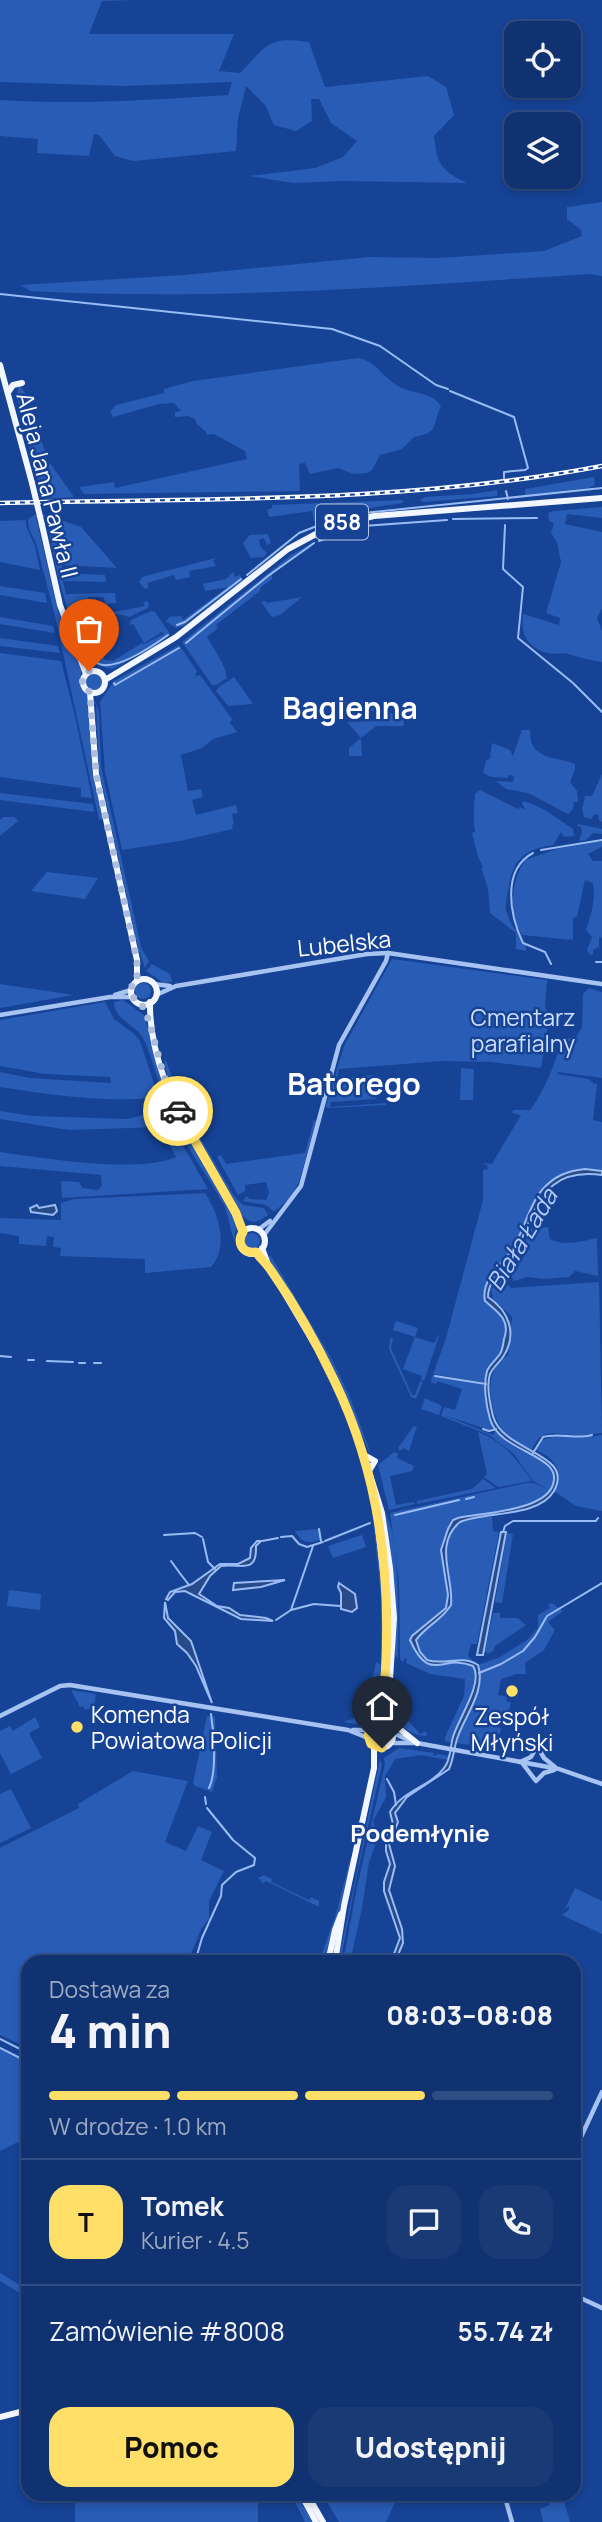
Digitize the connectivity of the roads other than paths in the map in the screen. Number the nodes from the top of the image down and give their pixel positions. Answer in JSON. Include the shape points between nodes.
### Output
{"nodes":[{"id":1,"x":0,"y":365,"type":"edge"},
{"id":2,"x":22,"y":383,"type":"dead end"},
{"id":3,"x":9,"y":393,"type":"junction"},
{"id":4,"x":602,"y":498,"type":"edge"},
{"id":5,"x":89,"y":672,"type":"junction"},
{"id":6,"x":104,"y":677,"type":"junction"},
{"id":7,"x":94,"y":692,"type":"junction"},
{"id":8,"x":388,"y":953,"type":"junction"},
{"id":9,"x":137,"y":960,"type":"junction"},
{"id":10,"x":145,"y":979,"type":"junction"},
{"id":11,"x":137,"y":981,"type":"junction"},
{"id":12,"x":154,"y":984,"type":"junction"},
{"id":13,"x":602,"y":984,"type":"edge"},
{"id":14,"x":174,"y":986,"type":"junction"},
{"id":15,"x":132,"y":994,"type":"junction"},
{"id":16,"x":156,"y":995,"type":"junction"},
{"id":17,"x":150,"y":1002,"type":"junction"},
{"id":18,"x":141,"y":1004,"type":"junction"},
{"id":19,"x":0,"y":1015,"type":"edge"},
{"id":20,"x":150,"y":1024,"type":"junction"},
{"id":21,"x":236,"y":1213,"type":"junction"},
{"id":22,"x":250,"y":1228,"type":"junction"},
{"id":23,"x":243,"y":1232,"type":"junction"},
{"id":24,"x":261,"y":1232,"type":"junction"},
{"id":25,"x":259,"y":1250,"type":"junction"},
{"id":26,"x":375,"y":1493,"type":"junction"},
{"id":27,"x":390,"y":1698,"type":"junction"},
{"id":28,"x":0,"y":1716,"type":"edge"},
{"id":29,"x":379,"y":1724,"type":"junction"},
{"id":30,"x":387,"y":1725,"type":"junction"},
{"id":31,"x":393,"y":1733,"type":"junction"},
{"id":32,"x":369,"y":1734,"type":"junction"},
{"id":33,"x":391,"y":1743,"type":"junction"},
{"id":34,"x":417,"y":1743,"type":"junction"},
{"id":35,"x":378,"y":1747,"type":"junction"},
{"id":36,"x":519,"y":1762,"type":"junction"},
{"id":37,"x":559,"y":1769,"type":"junction"},
{"id":38,"x":602,"y":1784,"type":"edge"},
{"id":39,"x":344,"y":1906,"type":"junction"},
{"id":40,"x":330,"y":1955,"type":"edge"},
{"id":41,"x":336,"y":1955,"type":"edge"},
{"id":42,"x":602,"y":2092,"type":"edge"},
{"id":43,"x":581,"y":2137,"type":"edge"},
{"id":44,"x":581,"y":2298,"type":"edge"},
{"id":45,"x":602,"y":2308,"type":"edge"},
{"id":46,"x":21,"y":2412,"type":"edge"},
{"id":47,"x":0,"y":2417,"type":"edge"},
{"id":48,"x":305,"y":2501,"type":"edge"},
{"id":49,"x":311,"y":2501,"type":"edge"},
{"id":50,"x":506,"y":2501,"type":"edge"},
{"id":51,"x":316,"y":2522,"type":"edge"},
{"id":52,"x":323,"y":2522,"type":"edge"},
{"id":53,"x":512,"y":2522,"type":"edge"}],
"edges":[{"from":1,"to":3,"type":"main road","name":"Aleja Jana Pawła II"},
{"from":2,"to":3,"type":"main road","via":[[13,385]]},
{"from":3,"to":5,"type":"main road","name":"Aleja Jana Pawła II","bridge":true,"via":[[60,605]]},
{"from":4,"to":6,"type":"main road","number":"858","via":[[374,516],[333,525],[293,545],[176,637]]},
{"from":5,"to":6,"type":"main road"},
{"from":5,"to":7,"type":"main road","name":"Aleja Jana Pawła II","via":[[83,684]]},
{"from":6,"to":7,"type":"main road","via":[[103,688]]},
{"from":7,"to":9,"type":"main road","via":[[96,774]]},
{"from":8,"to":13,"type":"street","name":"Lubelska"},
{"from":8,"to":14,"type":"street","name":"Lubelska"},
{"from":8,"to":24,"type":"street","via":[[340,1043],[301,1186]]},
{"from":9,"to":10,"type":"main road"},
{"from":9,"to":11,"type":"main road"},
{"from":10,"to":11,"type":"main road"},
{"from":10,"to":12,"type":"main road"},
{"from":11,"to":15,"type":"main road"},
{"from":12,"to":14,"type":"street","name":"Lubelska"},
{"from":12,"to":16,"type":"main road"},
{"from":14,"to":16,"type":"street","name":"Lubelska"},
{"from":15,"to":18,"type":"main road"},
{"from":15,"to":19,"type":"street"},
{"from":16,"to":17,"type":"main road"},
{"from":17,"to":18,"type":"main road"},
{"from":17,"to":20,"type":"main road"},
{"from":18,"to":20,"type":"main road"},
{"from":20,"to":21,"type":"main road","via":[[178,1111]]},
{"from":21,"to":22,"type":"main road"},
{"from":21,"to":23,"type":"main road"},
{"from":22,"to":23,"type":"main road"},
{"from":22,"to":24,"type":"main road"},
{"from":23,"to":25,"type":"main road","via":[[242,1247],[248,1252]]},
{"from":24,"to":25,"type":"main road","via":[[265,1240]]},
{"from":25,"to":26,"type":"main road","via":[[334,1379],[364,1454],[375,1461],[369,1471]]},
{"from":26,"to":27,"type":"main road","via":[[383,1517],[394,1618]]},
{"from":26,"to":29,"type":"main road","via":[[388,1626]]},
{"from":27,"to":30,"type":"main road"},
{"from":27,"to":34,"type":"main road","via":[[396,1726]]},
{"from":28,"to":32,"type":"street","via":[[68,1685]]},
{"from":29,"to":30,"type":"main road"},
{"from":29,"to":32,"type":"main road"},
{"from":30,"to":31,"type":"main road"},
{"from":31,"to":33,"type":"main road"},
{"from":31,"to":34,"type":"street"},
{"from":32,"to":35,"type":"main road"},
{"from":33,"to":34,"type":"street"},
{"from":33,"to":35,"type":"main road"},
{"from":34,"to":36,"type":"street"},
{"from":35,"to":39,"type":"main road"},
{"from":36,"to":37,"type":"street"},
{"from":36,"to":37,"type":"street","via":[[536,1781]]},
{"from":36,"to":37,"type":"street","via":[[532,1756],[537,1746]]},
{"from":37,"to":38,"type":"street"},
{"from":39,"to":40,"type":"main road"},
{"from":39,"to":41,"type":"main road"},
{"from":42,"to":43,"type":"street"},
{"from":44,"to":45,"type":"street"},
{"from":46,"to":47,"type":"main road"},
{"from":48,"to":51,"type":"main road"},
{"from":49,"to":52,"type":"main road"},
{"from":50,"to":53,"type":"street"}]}
